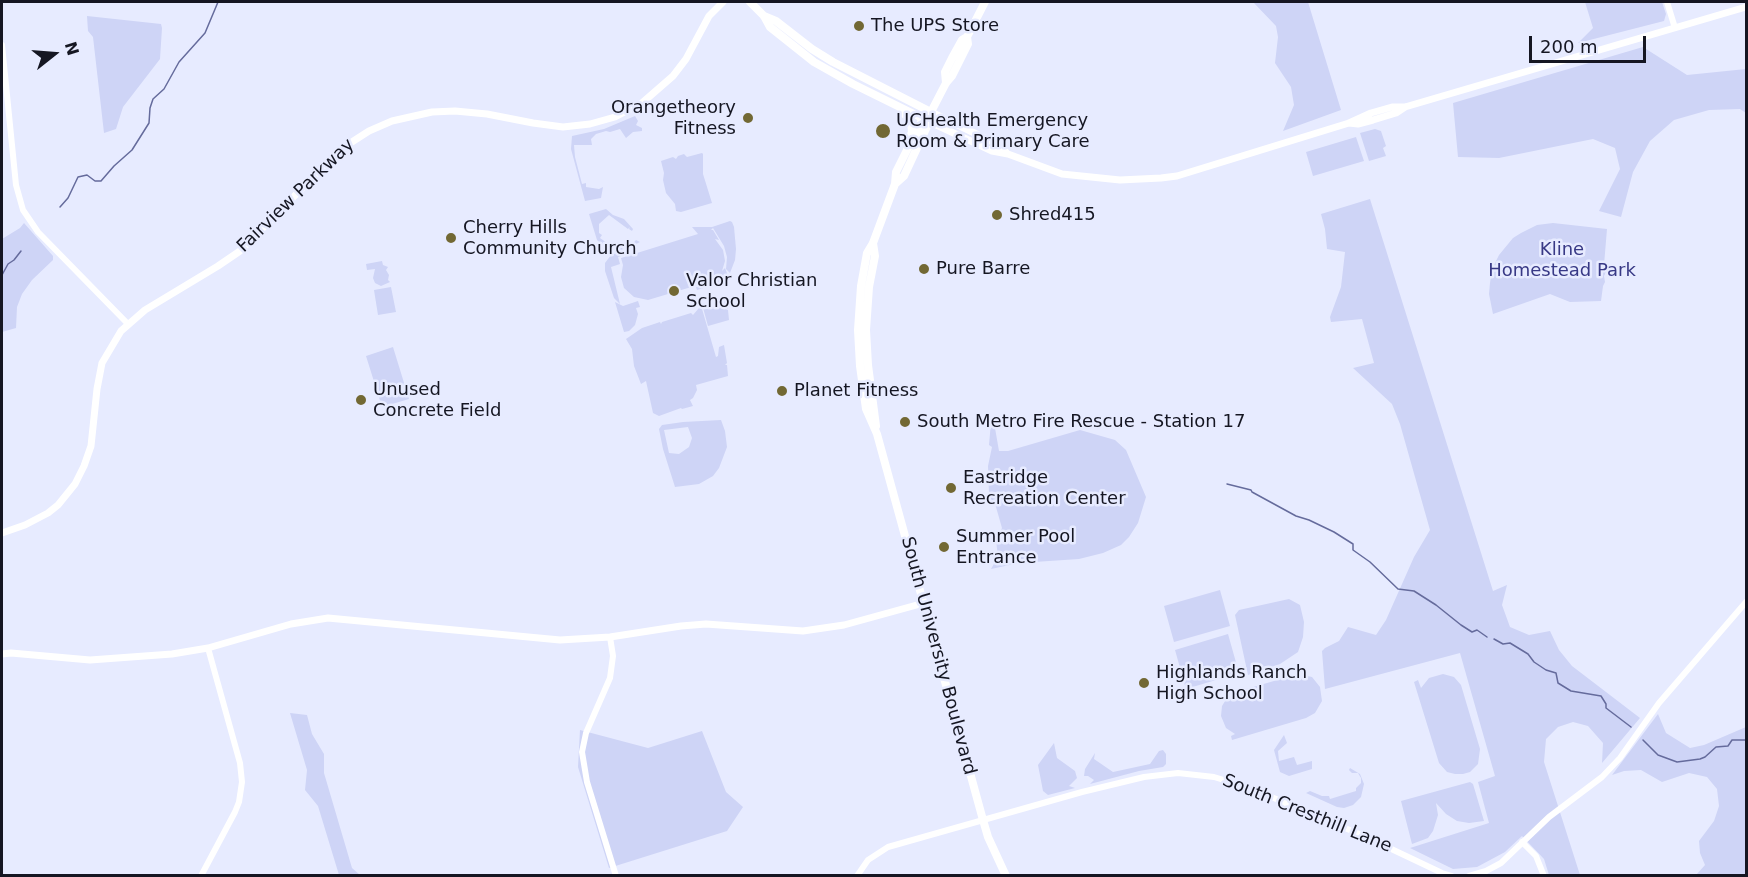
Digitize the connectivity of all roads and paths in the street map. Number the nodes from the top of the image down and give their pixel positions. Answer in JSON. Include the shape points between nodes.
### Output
{"nodes":[{"id":1,"x":723,"y":2,"type":"edge"},
{"id":2,"x":750,"y":2,"type":"edge"},
{"id":3,"x":985,"y":2,"type":"edge"},
{"id":4,"x":1667,"y":2,"type":"edge"},
{"id":5,"x":1746,"y":7,"type":"edge"},
{"id":6,"x":764,"y":16,"type":"junction"},
{"id":7,"x":1675,"y":28,"type":"junction"},
{"id":8,"x":2,"y":45,"type":"edge"},
{"id":9,"x":889,"y":101,"type":"junction"},
{"id":10,"x":931,"y":112,"type":"junction"},
{"id":11,"x":927,"y":120,"type":"junction"},
{"id":12,"x":906,"y":152,"type":"junction"},
{"id":13,"x":1008,"y":154,"type":"junction"},
{"id":14,"x":895,"y":184,"type":"junction"},
{"id":15,"x":873,"y":243,"type":"junction"},
{"id":16,"x":861,"y":292,"type":"junction"},
{"id":17,"x":866,"y":323,"type":"junction"},
{"id":18,"x":128,"y":324,"type":"junction"},
{"id":19,"x":877,"y":434,"type":"junction"},
{"id":20,"x":2,"y":533,"type":"edge"},
{"id":21,"x":1746,"y":602,"type":"edge"},
{"id":22,"x":924,"y":603,"type":"junction"},
{"id":23,"x":610,"y":638,"type":"junction"},
{"id":24,"x":2,"y":646,"type":"edge"},
{"id":25,"x":208,"y":648,"type":"junction"},
{"id":26,"x":11,"y":653,"type":"junction"},
{"id":27,"x":2,"y":654,"type":"edge"},
{"id":28,"x":983,"y":820,"type":"junction"},
{"id":29,"x":1522,"y":842,"type":"junction"},
{"id":30,"x":201,"y":876,"type":"edge"},
{"id":31,"x":616,"y":876,"type":"edge"},
{"id":32,"x":857,"y":876,"type":"edge"},
{"id":33,"x":1006,"y":876,"type":"edge"},
{"id":34,"x":1452,"y":876,"type":"edge"},
{"id":35,"x":1469,"y":876,"type":"edge"},
{"id":36,"x":1544,"y":876,"type":"edge"}],
"edges":[{"from":1,"to":18,"type":"main road","name":"Fairview Parkway","via":[[673,76],[648,99],[615,117],[563,127],[444,111],[405,117],[369,131],[328,160],[240,251]]},
{"from":2,"to":6,"type":"main road"},
{"from":3,"to":10,"type":"main road","name":"South University Boulevard","via":[[967,37],[968,44]]},
{"from":4,"to":7,"type":"street"},
{"from":5,"to":7,"type":"main road"},
{"from":6,"to":9,"type":"main road","via":[[770,27],[814,62]]},
{"from":6,"to":10,"type":"main road","via":[[833,62]]},
{"from":7,"to":13,"type":"main road","via":[[1177,176],[1120,180],[1062,174]]},
{"from":8,"to":18,"type":"street","via":[[16,185],[23,210],[38,232]]},
{"from":9,"to":11,"type":"main road"},
{"from":9,"to":12,"type":"main road","via":[[911,122]]},
{"from":10,"to":11,"type":"main road","name":"South University Boulevard"},
{"from":10,"to":13,"type":"main road","via":[[997,144]]},
{"from":11,"to":12,"type":"main road","name":"South University Boulevard"},
{"from":11,"to":13,"type":"main road","via":[[992,151]]},
{"from":11,"to":14,"type":"main road","name":"South University Boulevard","via":[[904,176]]},
{"from":12,"to":14,"type":"main road","name":"South University Boulevard"},
{"from":14,"to":15,"type":"main road","name":"South University Boulevard"},
{"from":15,"to":16,"type":"main road","name":"South University Boulevard","via":[[867,253]]},
{"from":15,"to":17,"type":"main road","name":"South University Boulevard","via":[[875,256]]},
{"from":16,"to":17,"type":"main road"},
{"from":16,"to":19,"type":"main road","name":"South University Boulevard","via":[[861,375],[866,409]]},
{"from":17,"to":19,"type":"main road","name":"South University Boulevard"},
{"from":18,"to":20,"type":"main road","name":"Fairview Parkway","via":[[102,363],[91,446],[75,484],[48,513]]},
{"from":19,"to":22,"type":"main road","name":"South University Boulevard"},
{"from":21,"to":29,"type":"street","via":[[1659,704],[1614,765]]},
{"from":22,"to":23,"type":"main road","via":[[844,626],[803,631],[706,624]]},
{"from":22,"to":28,"type":"main road","name":"South University Boulevard"},
{"from":23,"to":25,"type":"main road","via":[[560,640],[328,618],[291,624]]},
{"from":23,"to":31,"type":"street","via":[[610,678],[582,752],[587,782]]},
{"from":24,"to":26,"type":"main road"},
{"from":25,"to":26,"type":"main road","via":[[110,659]]},
{"from":25,"to":30,"type":"street","via":[[242,782],[235,812]]},
{"from":26,"to":27,"type":"main road"},
{"from":28,"to":32,"type":"street","name":"South Cresthill Lane","via":[[888,847],[868,860]]},
{"from":28,"to":33,"type":"main road","name":"South University Boulevard"},
{"from":28,"to":34,"type":"street","name":"South Cresthill Lane","via":[[1144,777],[1196,774],[1250,788]]},
{"from":29,"to":35,"type":"street","via":[[1501,863]]},
{"from":29,"to":36,"type":"street","via":[[1536,856]]}]}
